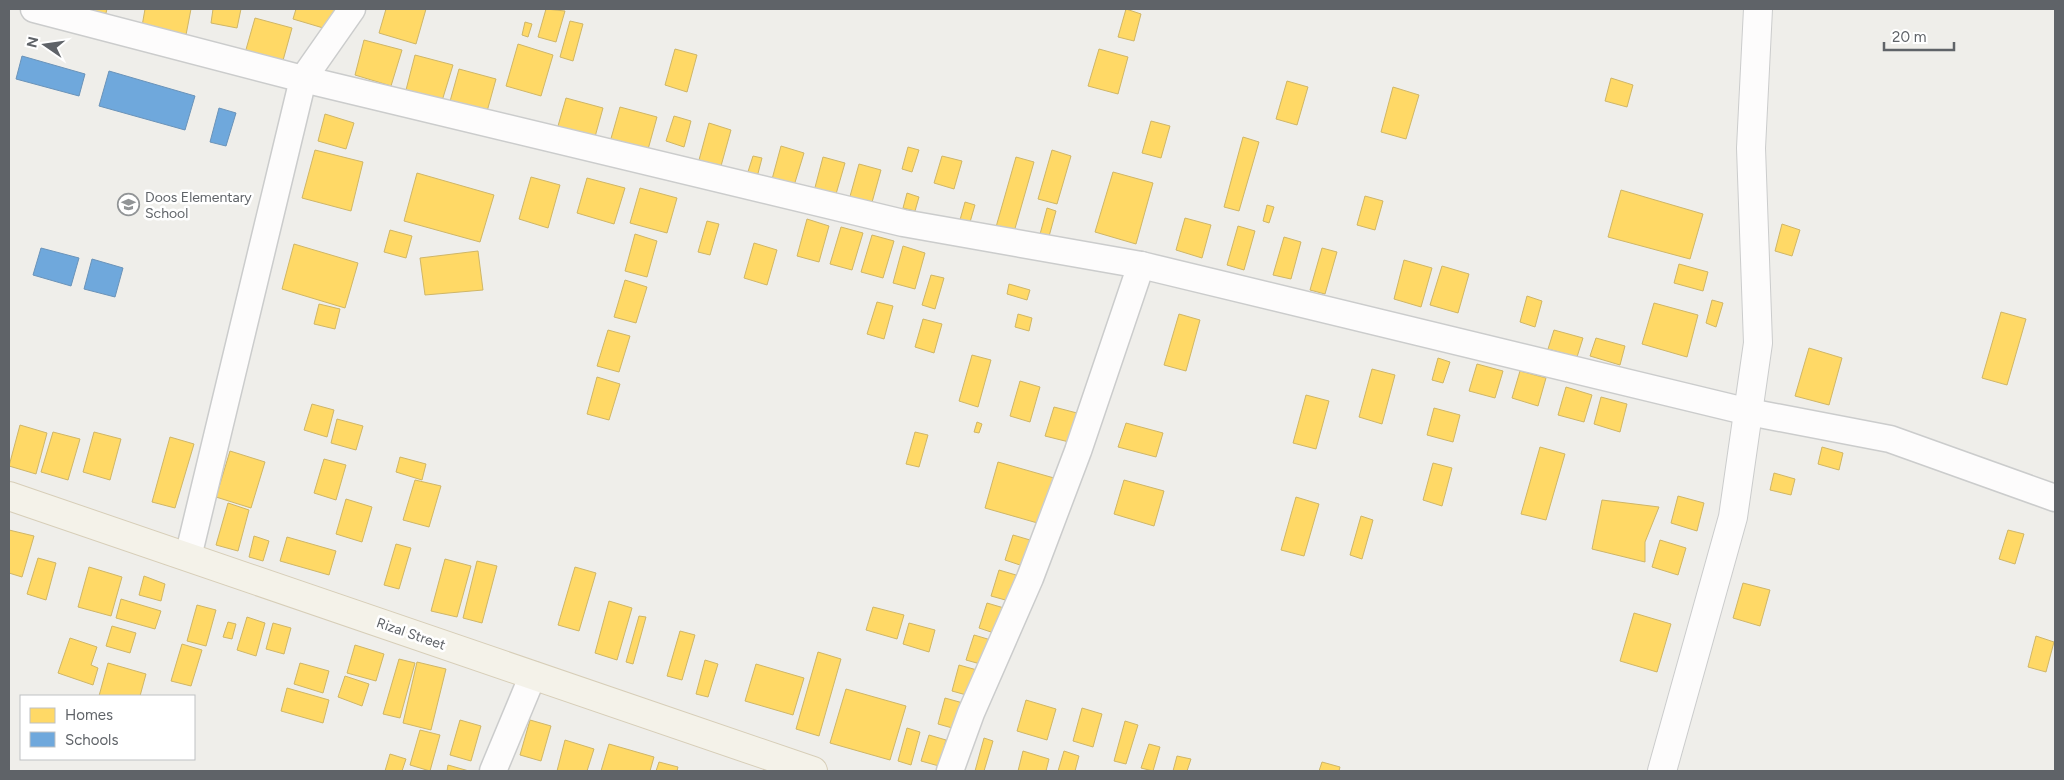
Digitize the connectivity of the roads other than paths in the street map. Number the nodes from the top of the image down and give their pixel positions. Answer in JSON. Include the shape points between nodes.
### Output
{"nodes":[{"id":1,"x":34,"y":9,"type":"edge"},
{"id":2,"x":352,"y":9,"type":"edge"},
{"id":3,"x":1758,"y":9,"type":"edge"},
{"id":4,"x":303,"y":79,"type":"junction"},
{"id":5,"x":1141,"y":265,"type":"junction"},
{"id":6,"x":1750,"y":412,"type":"junction"},
{"id":7,"x":9,"y":496,"type":"edge"},
{"id":8,"x":2055,"y":498,"type":"edge"},
{"id":9,"x":188,"y":557,"type":"junction"},
{"id":10,"x":533,"y":675,"type":"junction"},
{"id":11,"x":493,"y":771,"type":"edge"},
{"id":12,"x":813,"y":771,"type":"edge"},
{"id":13,"x":950,"y":771,"type":"edge"},
{"id":14,"x":1662,"y":771,"type":"edge"}],
"edges":[{"from":1,"to":4,"type":"street"},
{"from":2,"to":4,"type":"street"},
{"from":3,"to":6,"type":"street","via":[[1751,148],[1758,343]]},
{"from":4,"to":5,"type":"street","via":[[903,223]]},
{"from":4,"to":9,"type":"street"},
{"from":5,"to":6,"type":"street"},
{"from":5,"to":13,"type":"street","via":[[1078,451],[1030,578],[971,713]]},
{"from":6,"to":8,"type":"street","via":[[1890,439]]},
{"from":6,"to":14,"type":"street","via":[[1733,517]]},
{"from":7,"to":9,"type":"main road","name":"Rizal Street"},
{"from":9,"to":10,"type":"main road","name":"Rizal Street"},
{"from":10,"to":11,"type":"street"},
{"from":10,"to":12,"type":"main road","name":"Rizal Street"}]}
